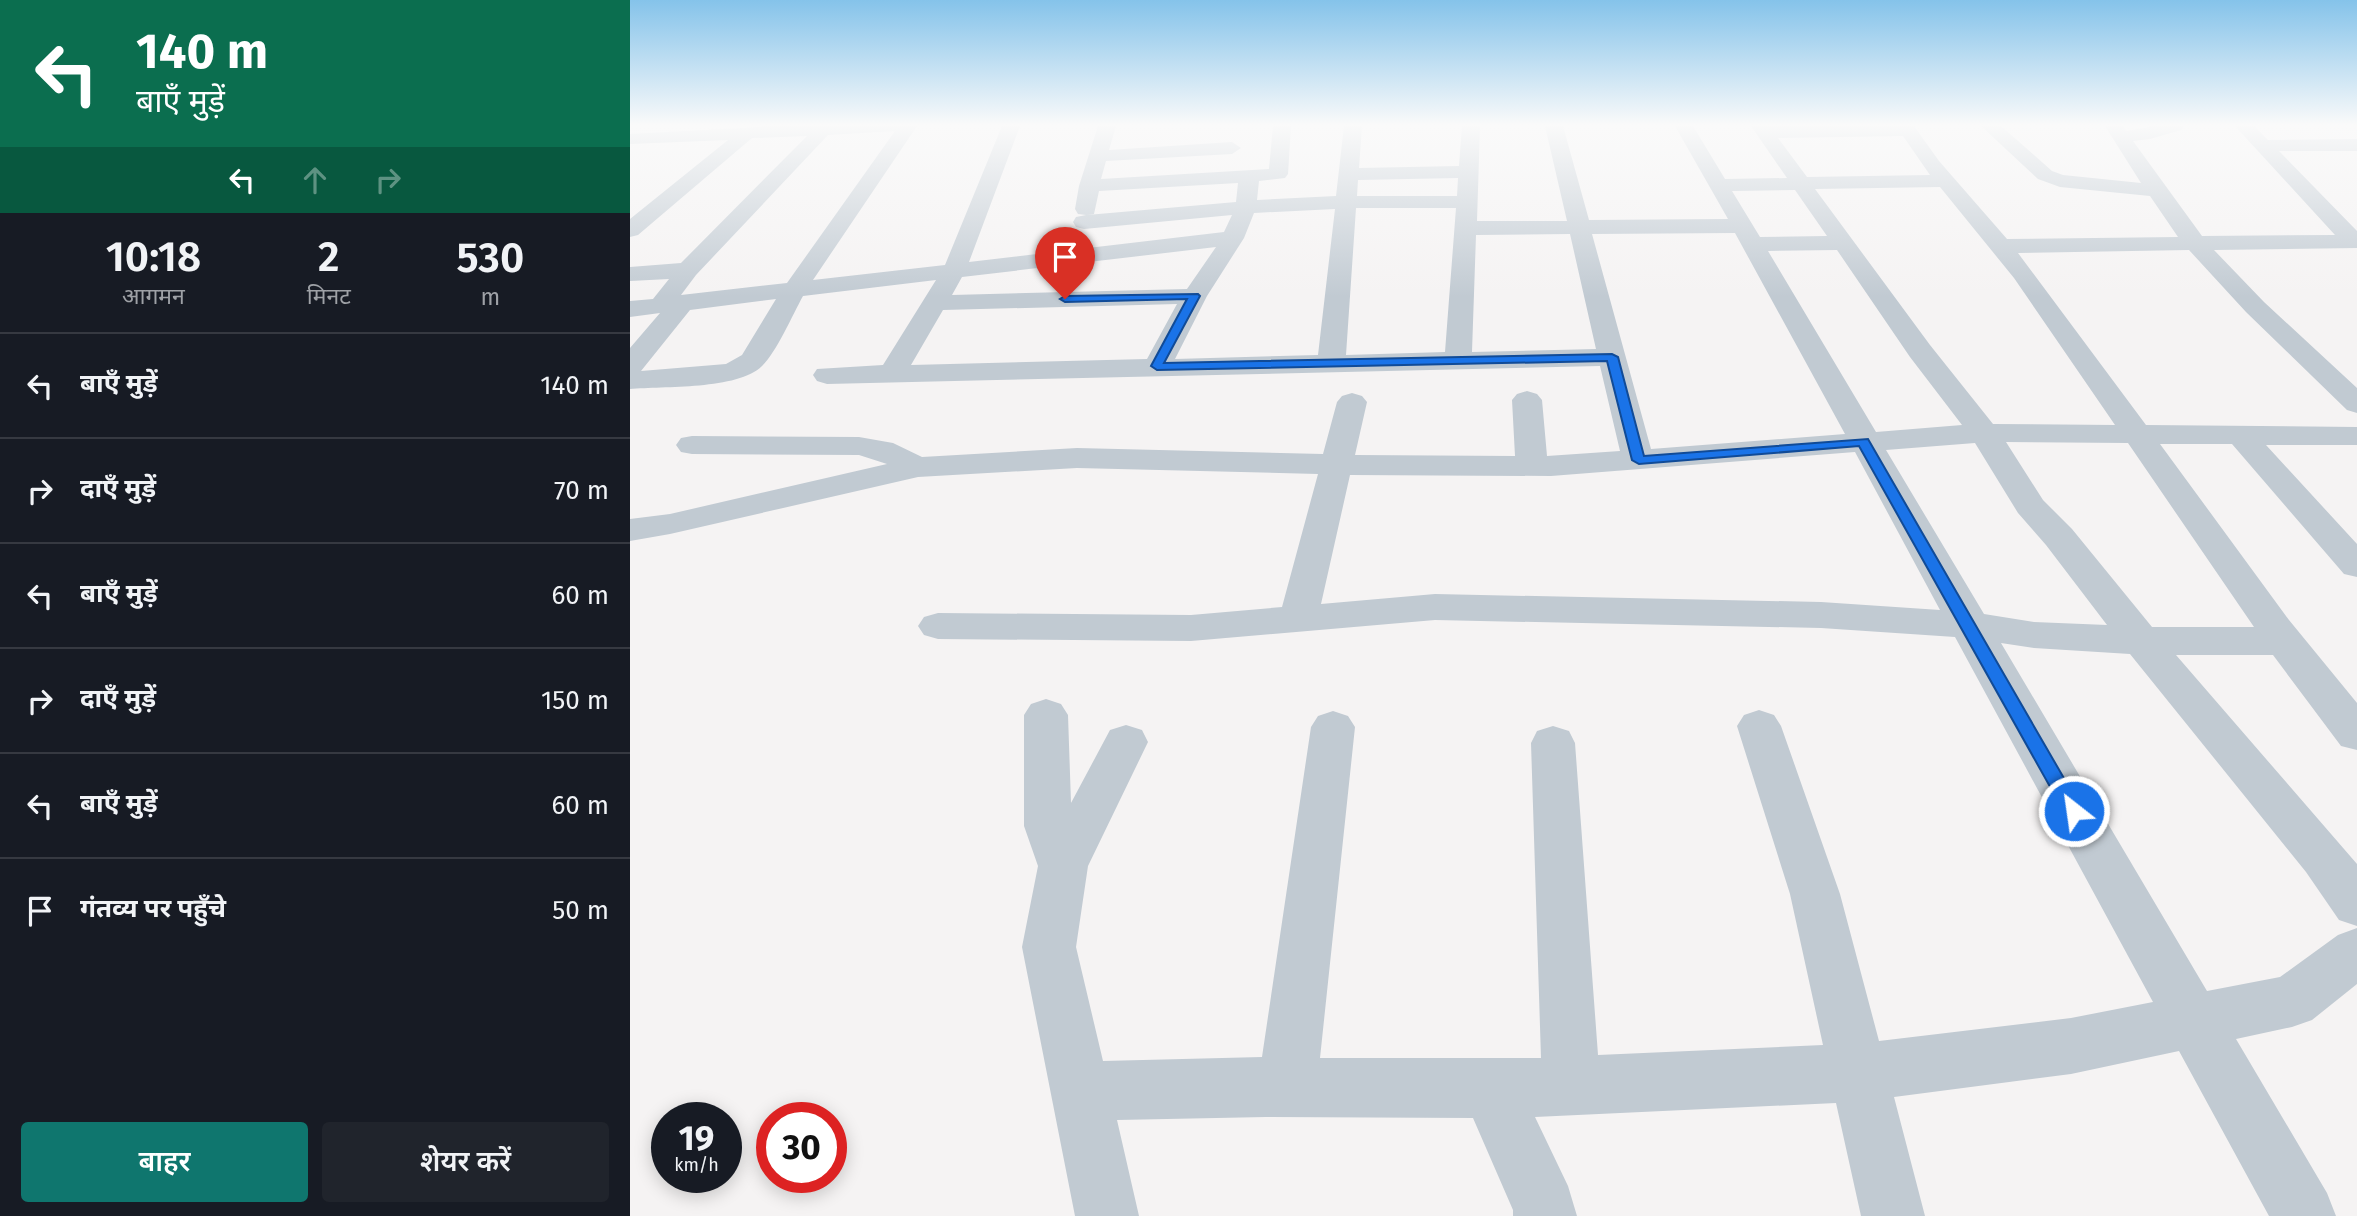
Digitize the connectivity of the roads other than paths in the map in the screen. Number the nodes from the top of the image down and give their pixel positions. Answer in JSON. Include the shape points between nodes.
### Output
{"nodes":[{"id":1,"x":691,"y":183,"type":"edge"},
{"id":2,"x":780,"y":183,"type":"edge"},
{"id":3,"x":869,"y":183,"type":"edge"},
{"id":4,"x":989,"y":183,"type":"edge"},
{"id":5,"x":1090,"y":183,"type":"edge"},
{"id":6,"x":1141,"y":183,"type":"edge"},
{"id":7,"x":1249,"y":183,"type":"edge"},
{"id":8,"x":1347,"y":183,"type":"edge"},
{"id":9,"x":1468,"y":183,"type":"edge"},
{"id":10,"x":1568,"y":183,"type":"edge"},
{"id":11,"x":1715,"y":183,"type":"edge"},
{"id":12,"x":1846,"y":183,"type":"edge"},
{"id":13,"x":1949,"y":183,"type":"edge"},
{"id":14,"x":2078,"y":183,"type":"edge"},
{"id":15,"x":2150,"y":183,"type":"edge"},
{"id":16,"x":2298,"y":183,"type":"edge"},
{"id":17,"x":1800,"y":184,"type":"junction"},
{"id":18,"x":1089,"y":186,"type":"junction"},
{"id":19,"x":1717,"y":186,"type":"junction"},
{"id":20,"x":2155,"y":190,"type":"junction"},
{"id":21,"x":1346,"y":202,"type":"junction"},
{"id":22,"x":1467,"y":202,"type":"junction"},
{"id":23,"x":1247,"y":207,"type":"junction"},
{"id":24,"x":1084,"y":222,"type":"junction"},
{"id":25,"x":1580,"y":227,"type":"junction"},
{"id":26,"x":1465,"y":228,"type":"junction"},
{"id":27,"x":630,"y":230,"type":"edge"},
{"id":28,"x":1747,"y":235,"type":"junction"},
{"id":29,"x":1233,"y":238,"type":"junction"},
{"id":30,"x":2356,"y":242,"type":"edge"},
{"id":31,"x":1841,"y":243,"type":"junction"},
{"id":32,"x":2196,"y":245,"type":"junction"},
{"id":33,"x":2002,"y":246,"type":"junction"},
{"id":34,"x":1078,"y":256,"type":"junction"},
{"id":35,"x":688,"y":270,"type":"junction"},
{"id":36,"x":954,"y":271,"type":"junction"},
{"id":37,"x":630,"y":274,"type":"edge"},
{"id":38,"x":795,"y":289,"type":"junction"},
{"id":39,"x":1194,"y":296,"type":"junction"},
{"id":40,"x":936,"y":303,"type":"junction"},
{"id":41,"x":671,"y":304,"type":"junction"},
{"id":42,"x":630,"y":309,"type":"edge"},
{"id":43,"x":1612,"y":357,"type":"junction"},
{"id":44,"x":1458,"y":360,"type":"junction"},
{"id":45,"x":1331,"y":363,"type":"junction"},
{"id":46,"x":630,"y":366,"type":"edge"},
{"id":47,"x":1157,"y":366,"type":"junction"},
{"id":48,"x":892,"y":372,"type":"junction"},
{"id":49,"x":827,"y":375,"type":"dead end"},
{"id":50,"x":630,"y":380,"type":"edge"},
{"id":51,"x":1527,"y":400,"type":"dead end"},
{"id":52,"x":1352,"y":402,"type":"dead end"},
{"id":53,"x":2357,"y":404,"type":"edge"},
{"id":54,"x":1984,"y":433,"type":"junction"},
{"id":55,"x":2138,"y":434,"type":"junction"},
{"id":56,"x":2357,"y":436,"type":"edge"},
{"id":57,"x":2242,"y":437,"type":"junction"},
{"id":58,"x":1863,"y":442,"type":"junction"},
{"id":59,"x":692,"y":445,"type":"dead end"},
{"id":60,"x":1639,"y":460,"type":"junction"},
{"id":61,"x":1338,"y":465,"type":"junction"},
{"id":62,"x":1532,"y":466,"type":"junction"},
{"id":63,"x":918,"y":467,"type":"junction"},
{"id":64,"x":630,"y":530,"type":"edge"},
{"id":65,"x":2357,"y":566,"type":"edge"},
{"id":66,"x":1298,"y":618,"type":"junction"},
{"id":67,"x":1968,"y":625,"type":"junction"},
{"id":68,"x":938,"y":626,"type":"dead end"},
{"id":69,"x":2284,"y":640,"type":"junction"},
{"id":70,"x":2144,"y":642,"type":"junction"},
{"id":71,"x":1046,"y":715,"type":"dead end"},
{"id":72,"x":1759,"y":726,"type":"dead end"},
{"id":73,"x":1333,"y":727,"type":"dead end"},
{"id":74,"x":2357,"y":734,"type":"edge"},
{"id":75,"x":1126,"y":742,"type":"dead end"},
{"id":76,"x":1553,"y":744,"type":"dead end"},
{"id":77,"x":1063,"y":866,"type":"junction"},
{"id":78,"x":2357,"y":904,"type":"edge"},
{"id":79,"x":2357,"y":952,"type":"edge"},
{"id":80,"x":2193,"y":1020,"type":"junction"},
{"id":81,"x":1857,"y":1073,"type":"junction"},
{"id":82,"x":1571,"y":1086,"type":"junction"},
{"id":83,"x":1287,"y":1087,"type":"junction"},
{"id":84,"x":1490,"y":1088,"type":"junction"},
{"id":85,"x":1080,"y":1091,"type":"junction"},
{"id":86,"x":1107,"y":1216,"type":"edge"},
{"id":87,"x":1545,"y":1216,"type":"edge"},
{"id":88,"x":1893,"y":1216,"type":"edge"},
{"id":89,"x":2304,"y":1216,"type":"edge"}],
"edges":[{"from":1,"to":27,"type":"street"},
{"from":2,"to":35,"type":"street"},
{"from":3,"to":38,"type":"street"},
{"from":4,"to":36,"type":"street"},
{"from":5,"to":18,"type":"street"},
{"from":6,"to":18,"type":"street"},
{"from":7,"to":23,"type":"street"},
{"from":8,"to":21,"type":"street"},
{"from":9,"to":22,"type":"street"},
{"from":10,"to":25,"type":"street"},
{"from":11,"to":19,"type":"street"},
{"from":12,"to":17,"type":"street"},
{"from":13,"to":33,"type":"street"},
{"from":14,"to":20,"type":"street"},
{"from":15,"to":20,"type":"street"},
{"from":16,"to":30,"type":"street"},
{"from":17,"to":19,"type":"street"},
{"from":17,"to":31,"type":"street"},
{"from":18,"to":24,"type":"street"},
{"from":19,"to":28,"type":"street"},
{"from":20,"to":32,"type":"street"},
{"from":21,"to":22,"type":"street"},
{"from":21,"to":23,"type":"street"},
{"from":21,"to":45,"type":"street"},
{"from":22,"to":26,"type":"street"},
{"from":23,"to":24,"type":"street"},
{"from":23,"to":29,"type":"street"},
{"from":24,"to":34,"type":"street"},
{"from":25,"to":26,"type":"street"},
{"from":25,"to":28,"type":"street"},
{"from":25,"to":43,"type":"street"},
{"from":26,"to":44,"type":"street"},
{"from":28,"to":31,"type":"street"},
{"from":28,"to":58,"type":"street"},
{"from":29,"to":34,"type":"street"},
{"from":29,"to":39,"type":"street"},
{"from":30,"to":32,"type":"street"},
{"from":31,"to":54,"type":"street"},
{"from":32,"to":33,"type":"street"},
{"from":32,"to":53,"type":"street","via":[[2273,326]]},
{"from":33,"to":55,"type":"street"},
{"from":34,"to":36,"type":"street"},
{"from":35,"to":37,"type":"street"},
{"from":35,"to":41,"type":"street"},
{"from":36,"to":38,"type":"street"},
{"from":36,"to":40,"type":"street"},
{"from":38,"to":41,"type":"street"},
{"from":38,"to":50,"type":"street","via":[[745,366],[720,374]]},
{"from":39,"to":40,"type":"street"},
{"from":39,"to":47,"type":"street"},
{"from":40,"to":48,"type":"street"},
{"from":41,"to":42,"type":"street"},
{"from":41,"to":46,"type":"street"},
{"from":43,"to":44,"type":"street"},
{"from":43,"to":60,"type":"street"},
{"from":44,"to":45,"type":"street"},
{"from":45,"to":47,"type":"street"},
{"from":47,"to":48,"type":"street"},
{"from":48,"to":49,"type":"street"},
{"from":51,"to":62,"type":"street"},
{"from":52,"to":61,"type":"street"},
{"from":54,"to":55,"type":"street"},
{"from":54,"to":58,"type":"street"},
{"from":54,"to":70,"type":"street","via":[[2030,506]]},
{"from":55,"to":57,"type":"street"},
{"from":55,"to":69,"type":"street"},
{"from":56,"to":57,"type":"street"},
{"from":57,"to":65,"type":"street"},
{"from":58,"to":60,"type":"street"},
{"from":58,"to":67,"type":"street"},
{"from":59,"to":63,"type":"street","via":[[859,446],[882,450]]},
{"from":60,"to":62,"type":"street"},
{"from":61,"to":62,"type":"street"},
{"from":61,"to":63,"type":"street","via":[[1077,458]]},
{"from":61,"to":66,"type":"street"},
{"from":63,"to":64,"type":"street"},
{"from":66,"to":67,"type":"street","via":[[1435,607],[1821,615]]},
{"from":66,"to":68,"type":"street","via":[[1191,628]]},
{"from":67,"to":70,"type":"street","via":[[2034,635]]},
{"from":67,"to":80,"type":"street"},
{"from":69,"to":70,"type":"street"},
{"from":69,"to":74,"type":"street"},
{"from":70,"to":78,"type":"street"},
{"from":71,"to":77,"type":"street","via":[[1048,826]]},
{"from":72,"to":81,"type":"street","via":[[1815,894]]},
{"from":73,"to":83,"type":"street"},
{"from":75,"to":77,"type":"street"},
{"from":76,"to":82,"type":"street"},
{"from":77,"to":85,"type":"street","via":[[1049,947]]},
{"from":79,"to":80,"type":"street","via":[[2292,1002]]},
{"from":80,"to":81,"type":"street","via":[[2071,1046]]},
{"from":80,"to":89,"type":"street"},
{"from":81,"to":82,"type":"street"},
{"from":81,"to":88,"type":"street"},
{"from":82,"to":84,"type":"street"},
{"from":83,"to":84,"type":"street"},
{"from":83,"to":85,"type":"street"},
{"from":84,"to":87,"type":"street"},
{"from":85,"to":86,"type":"street"}]}
